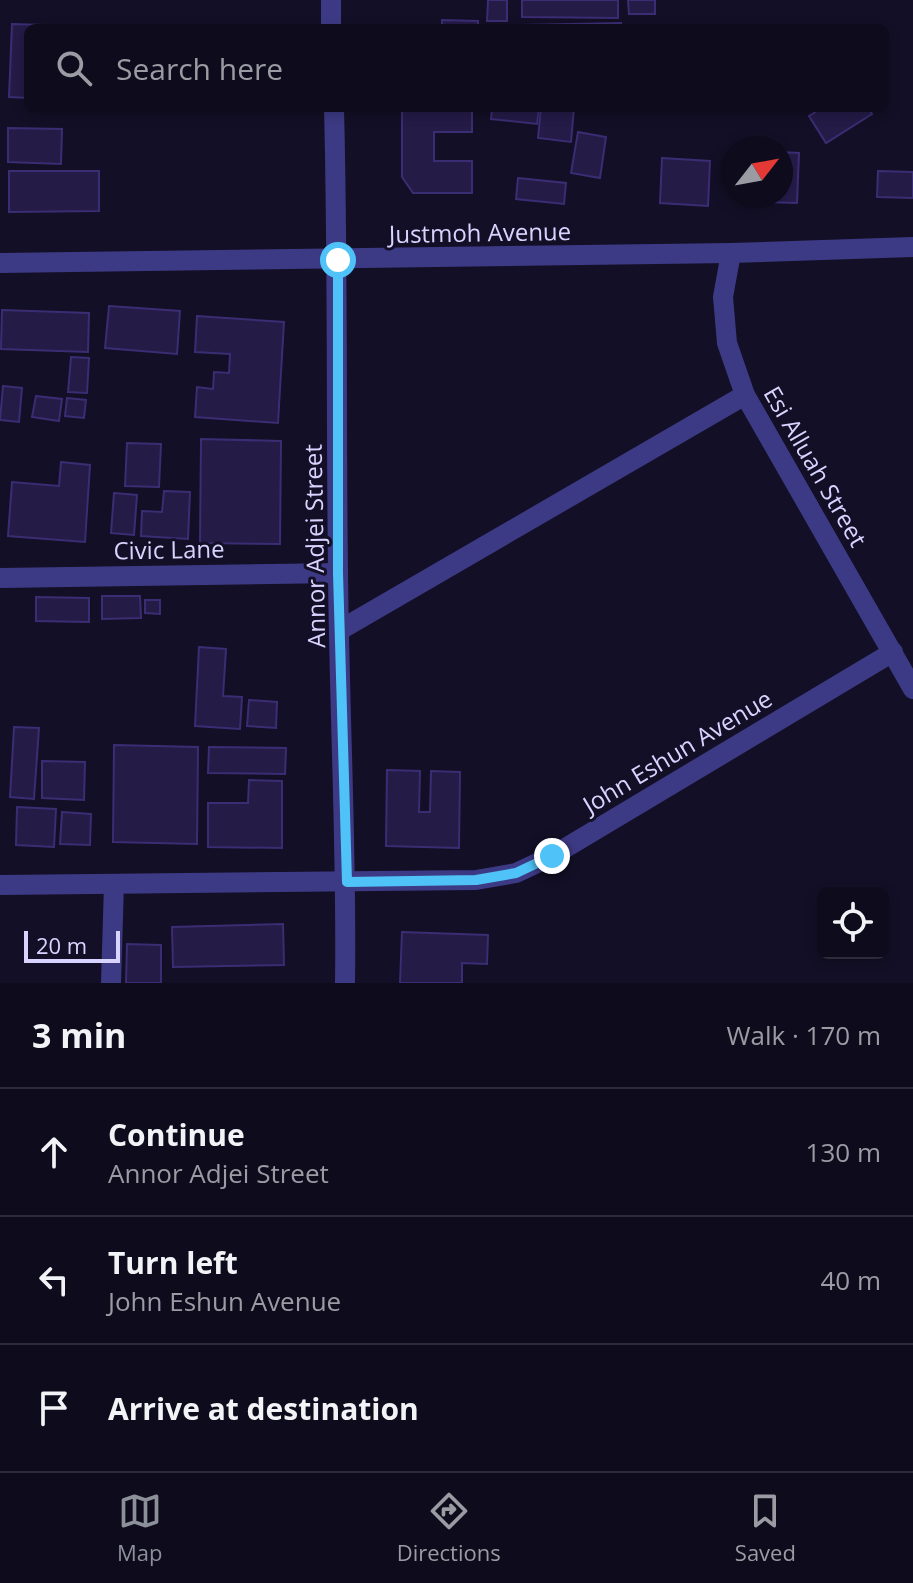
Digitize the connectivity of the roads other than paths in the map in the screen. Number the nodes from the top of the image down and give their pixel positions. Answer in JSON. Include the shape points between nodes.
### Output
{"nodes":[{"id":1,"x":331,"y":0,"type":"edge"},
{"id":2,"x":331,"y":24,"type":"edge"},
{"id":3,"x":334,"y":112,"type":"edge"},
{"id":4,"x":913,"y":247,"type":"edge"},
{"id":5,"x":731,"y":253,"type":"junction"},
{"id":6,"x":338,"y":260,"type":"junction"},
{"id":7,"x":0,"y":263,"type":"edge"},
{"id":8,"x":745,"y":395,"type":"junction"},
{"id":9,"x":338,"y":573,"type":"junction"},
{"id":10,"x":0,"y":578,"type":"edge"},
{"id":11,"x":340,"y":630,"type":"junction"},
{"id":12,"x":893,"y":652,"type":"junction"},
{"id":13,"x":913,"y":689,"type":"edge"},
{"id":14,"x":347,"y":882,"type":"junction"},
{"id":15,"x":114,"y":884,"type":"junction"},
{"id":16,"x":0,"y":885,"type":"edge"},
{"id":17,"x":111,"y":983,"type":"edge"},
{"id":18,"x":345,"y":983,"type":"edge"}],
"edges":[{"from":1,"to":2,"type":"street"},
{"from":3,"to":6,"type":"street","name":"Annor Adjei Street"},
{"from":4,"to":5,"type":"street","name":"Justmoh Avenue"},
{"from":5,"to":6,"type":"street","name":"Justmoh Avenue"},
{"from":5,"to":8,"type":"street","name":"Esi Alluah Street","via":[[723,297],[727,343]]},
{"from":6,"to":7,"type":"street","name":"Justmoh Avenue"},
{"from":6,"to":9,"type":"street","name":"Annor Adjei Street"},
{"from":8,"to":11,"type":"street"},
{"from":8,"to":12,"type":"street","name":"Esi Alluah Street"},
{"from":9,"to":10,"type":"street","name":"Civic Lane"},
{"from":9,"to":11,"type":"street","name":"Annor Adjei Street"},
{"from":11,"to":14,"type":"street","name":"Annor Adjei Street"},
{"from":12,"to":13,"type":"street","name":"Esi Alluah Street"},
{"from":12,"to":14,"type":"street","name":"John Eshun Avenue","via":[[516,873],[476,880]]},
{"from":14,"to":15,"type":"street","name":"John Eshun Avenue"},
{"from":14,"to":18,"type":"street","name":"Annor Adjei Street"},
{"from":15,"to":16,"type":"street","name":"John Eshun Avenue"},
{"from":15,"to":17,"type":"street"}]}
